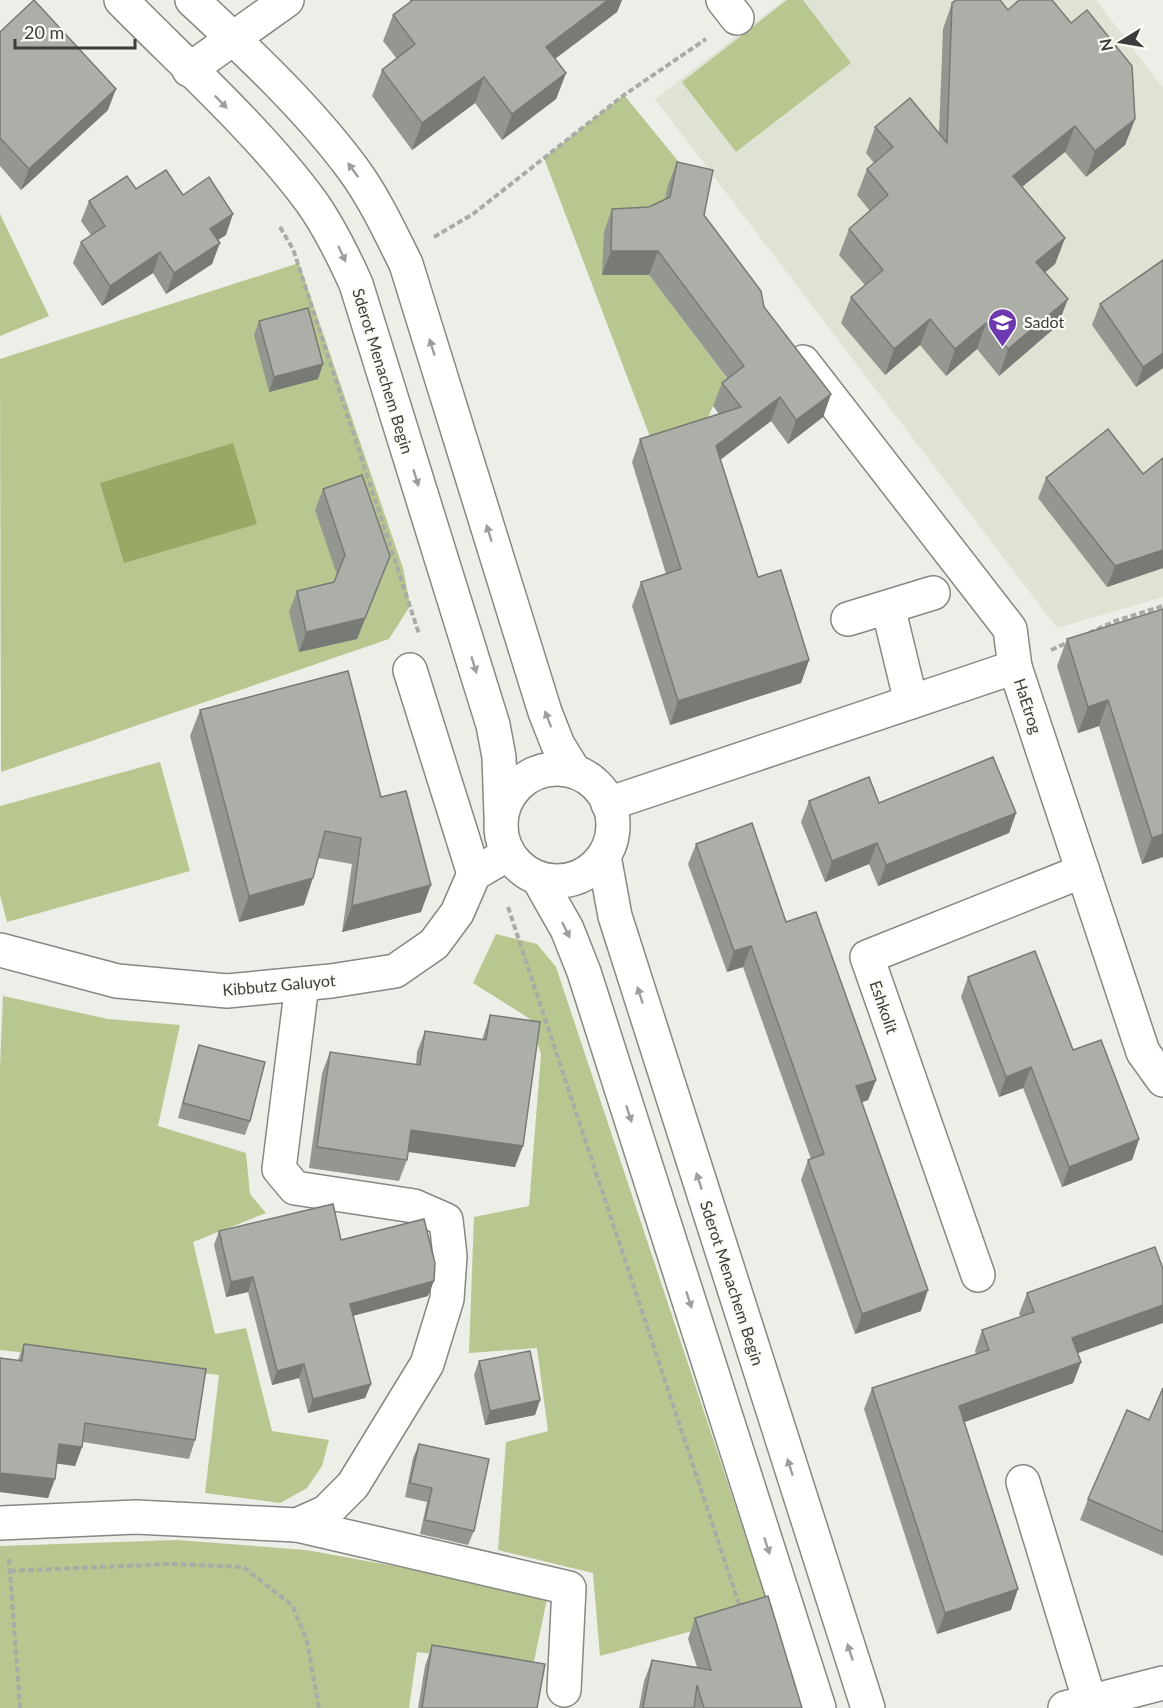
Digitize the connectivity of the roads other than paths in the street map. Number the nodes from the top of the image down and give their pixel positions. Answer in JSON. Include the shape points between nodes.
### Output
{"nodes":[{"id":1,"x":121,"y":0,"type":"edge"},
{"id":2,"x":192,"y":0,"type":"edge"},
{"id":3,"x":287,"y":0,"type":"edge"},
{"id":4,"x":232,"y":37,"type":"junction"},
{"id":5,"x":189,"y":70,"type":"junction"},
{"id":6,"x":785,"y":338,"type":"edge"},
{"id":7,"x":933,"y":593,"type":"dead end"},
{"id":8,"x":888,"y":607,"type":"junction"},
{"id":9,"x":848,"y":619,"type":"dead end"},
{"id":10,"x":1015,"y":667,"type":"junction"},
{"id":11,"x":410,"y":670,"type":"dead end"},
{"id":12,"x":911,"y":702,"type":"junction"},
{"id":13,"x":574,"y":771,"type":"junction"},
{"id":14,"x":609,"y":804,"type":"junction"},
{"id":15,"x":501,"y":815,"type":"junction"},
{"id":16,"x":508,"y":854,"type":"junction"},
{"id":17,"x":604,"y":856,"type":"junction"},
{"id":18,"x":1083,"y":871,"type":"junction"},
{"id":19,"x":474,"y":874,"type":"junction"},
{"id":20,"x":538,"y":879,"type":"junction"},
{"id":21,"x":0,"y":950,"type":"edge"},
{"id":22,"x":302,"y":984,"type":"junction"},
{"id":23,"x":1163,"y":1080,"type":"edge"},
{"id":24,"x":978,"y":1275,"type":"dead end"},
{"id":25,"x":1023,"y":1482,"type":"dead end"},
{"id":26,"x":3,"y":1523,"type":"edge"},
{"id":27,"x":297,"y":1525,"type":"junction"},
{"id":28,"x":1163,"y":1683,"type":"edge"},
{"id":29,"x":564,"y":1690,"type":"dead end"},
{"id":30,"x":1078,"y":1705,"type":"edge"},
{"id":31,"x":819,"y":1708,"type":"edge"},
{"id":32,"x":868,"y":1708,"type":"edge"}],
"edges":[{"from":1,"to":5,"type":"street","name":"Sderot Menachem Begin"},
{"from":2,"to":4,"type":"street"},
{"from":3,"to":4,"type":"street"},
{"from":4,"to":5,"type":"street"},
{"from":13,"to":4,"type":"street","one_way":true,"via":[[545,712],[406,264],[385,218],[353,169],[311,118]]},
{"from":5,"to":15,"type":"street","name":"Sderot Menachem Begin","one_way":true,"via":[[271,154],[310,201],[338,244],[356,284],[493,725],[500,767]]},
{"from":6,"to":10,"type":"street","via":[[1010,629]]},
{"from":7,"to":8,"type":"street"},
{"from":8,"to":9,"type":"street"},
{"from":8,"to":12,"type":"street"},
{"from":10,"to":12,"type":"street","name":"HaEtrog"},
{"from":10,"to":18,"type":"street","name":"HaEtrog"},
{"from":11,"to":19,"type":"street"},
{"from":12,"to":14,"type":"street","name":"HaEtrog"},
{"from":13,"to":14,"type":"street","via":[[592,781]]},
{"from":13,"to":15,"type":"street","via":[[537,771],[507,797]]},
{"from":14,"to":17,"type":"street","via":[[612,838]]},
{"from":15,"to":16,"type":"street","via":[[501,835]]},
{"from":16,"to":19,"type":"street"},
{"from":16,"to":20,"type":"street","via":[[521,869]]},
{"from":17,"to":20,"type":"street","via":[[590,871],[573,880]]},
{"from":32,"to":17,"type":"street","name":"Sderot Menachem Begin","one_way":true,"via":[[615,916]]},
{"from":18,"to":23,"type":"street","name":"HaEtrog","via":[[1143,1052]]},
{"from":18,"to":24,"type":"street","name":"Eshkolit","via":[[867,957]]},
{"from":19,"to":22,"type":"street","name":"Kibbutz Galuyot","via":[[457,913],[434,944],[395,971]]},
{"from":20,"to":31,"type":"street","one_way":true,"via":[[567,929],[584,972]]},
{"from":21,"to":22,"type":"street","name":"Kibbutz Galuyot","via":[[117,981],[227,991]]},
{"from":22,"to":27,"type":"street","via":[[279,1169],[295,1188],[414,1206],[446,1220],[450,1256],[447,1299],[427,1364],[353,1485],[326,1512]]},
{"from":25,"to":30,"type":"street"},
{"from":26,"to":27,"type":"street","via":[[136,1517]]},
{"from":27,"to":29,"type":"street","via":[[569,1588]]},
{"from":28,"to":30,"type":"street"}]}
